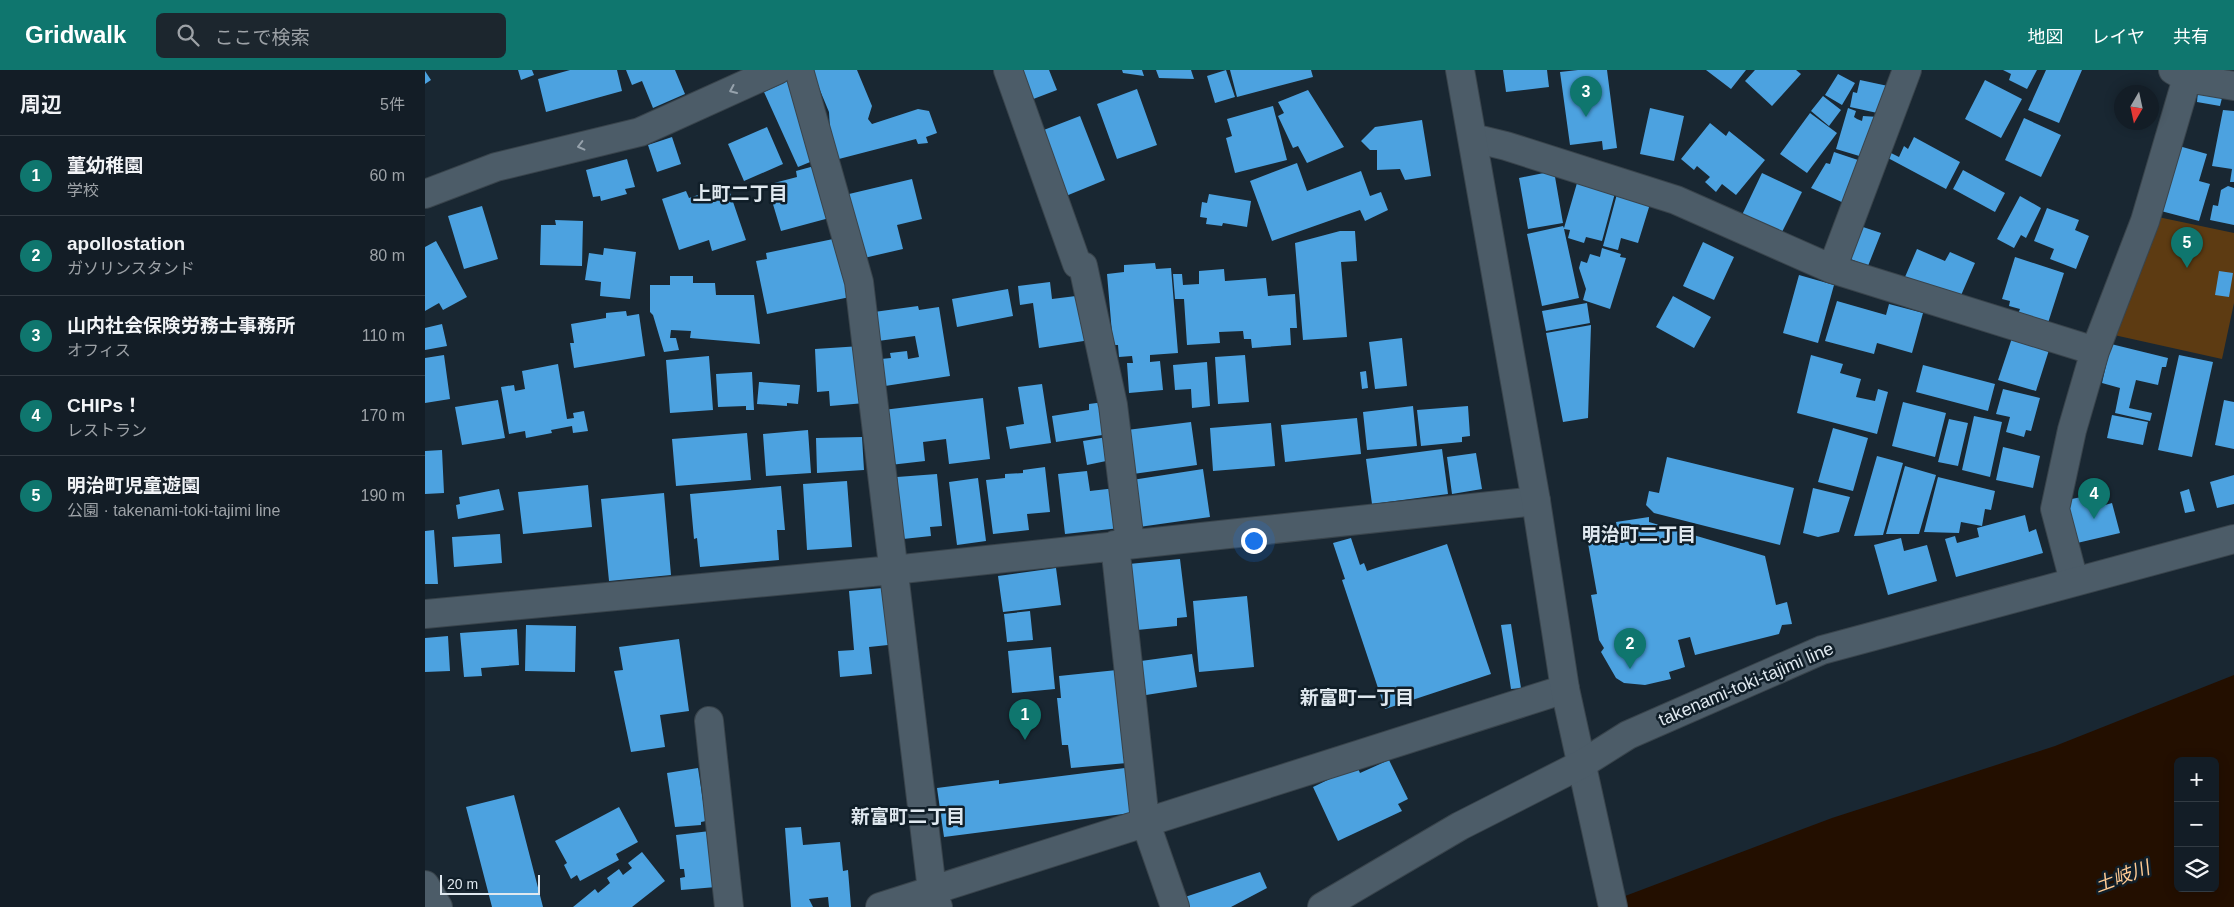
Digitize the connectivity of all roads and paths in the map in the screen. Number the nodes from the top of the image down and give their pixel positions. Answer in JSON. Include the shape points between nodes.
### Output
{"nodes":[{"id":1,"x":777,"y":70,"type":"edge"},
{"id":2,"x":799,"y":70,"type":"edge"},
{"id":3,"x":1008,"y":70,"type":"edge"},
{"id":4,"x":1460,"y":70,"type":"edge"},
{"id":5,"x":1907,"y":70,"type":"edge"},
{"id":6,"x":2192,"y":74,"type":"edge"},
{"id":7,"x":2234,"y":86,"type":"edge"},
{"id":8,"x":1473,"y":138,"type":"junction"},
{"id":9,"x":425,"y":194,"type":"edge"},
{"id":10,"x":1832,"y":269,"type":"junction"},
{"id":11,"x":2095,"y":351,"type":"junction"},
{"id":12,"x":1536,"y":501,"type":"junction"},
{"id":13,"x":2234,"y":539,"type":"edge"},
{"id":14,"x":1123,"y":544,"type":"junction"},
{"id":15,"x":893,"y":570,"type":"junction"},
{"id":16,"x":2074,"y":581,"type":"junction"},
{"id":17,"x":425,"y":614,"type":"edge"},
{"id":18,"x":1565,"y":690,"type":"junction"},
{"id":19,"x":709,"y":721,"type":"dead end"},
{"id":20,"x":1582,"y":764,"type":"junction"},
{"id":21,"x":1145,"y":821,"type":"junction"},
{"id":22,"x":425,"y":885,"type":"edge"},
{"id":23,"x":935,"y":898,"type":"edge"},
{"id":24,"x":437,"y":907,"type":"edge"},
{"id":25,"x":729,"y":907,"type":"edge"},
{"id":26,"x":880,"y":907,"type":"edge"},
{"id":27,"x":1175,"y":907,"type":"edge"},
{"id":28,"x":1322,"y":907,"type":"edge"},
{"id":29,"x":1613,"y":907,"type":"edge"}],
"edges":[{"from":1,"to":9,"type":"street","one_way":true,"via":[[641,132],[496,167]]},
{"from":2,"to":15,"type":"street","via":[[859,282]]},
{"from":3,"to":14,"type":"street","via":[[1077,264],[1083,266],[1113,405]]},
{"from":4,"to":8,"type":"street"},
{"from":5,"to":10,"type":"street"},
{"from":6,"to":7,"type":"street"},
{"from":6,"to":11,"type":"street","via":[[2145,221]]},
{"from":8,"to":10,"type":"street","via":[[1676,200]]},
{"from":8,"to":12,"type":"street"},
{"from":10,"to":11,"type":"street"},
{"from":11,"to":16,"type":"street","via":[[2072,430],[2055,509]]},
{"from":12,"to":14,"type":"street"},
{"from":12,"to":18,"type":"street"},
{"from":13,"to":16,"type":"street","name":"takenami-toki-tajimi line"},
{"from":14,"to":15,"type":"street"},
{"from":14,"to":21,"type":"street"},
{"from":15,"to":17,"type":"street"},
{"from":15,"to":23,"type":"street"},
{"from":16,"to":20,"type":"street","name":"takenami-toki-tajimi line","via":[[1822,650],[1628,735]]},
{"from":18,"to":20,"type":"street"},
{"from":18,"to":21,"type":"street"},
{"from":19,"to":25,"type":"street"},
{"from":20,"to":28,"type":"street","name":"takenami-toki-tajimi line","via":[[1459,826]]},
{"from":20,"to":29,"type":"street"},
{"from":21,"to":23,"type":"street"},
{"from":21,"to":27,"type":"street"},
{"from":22,"to":24,"type":"street"},
{"from":23,"to":26,"type":"street"}]}
